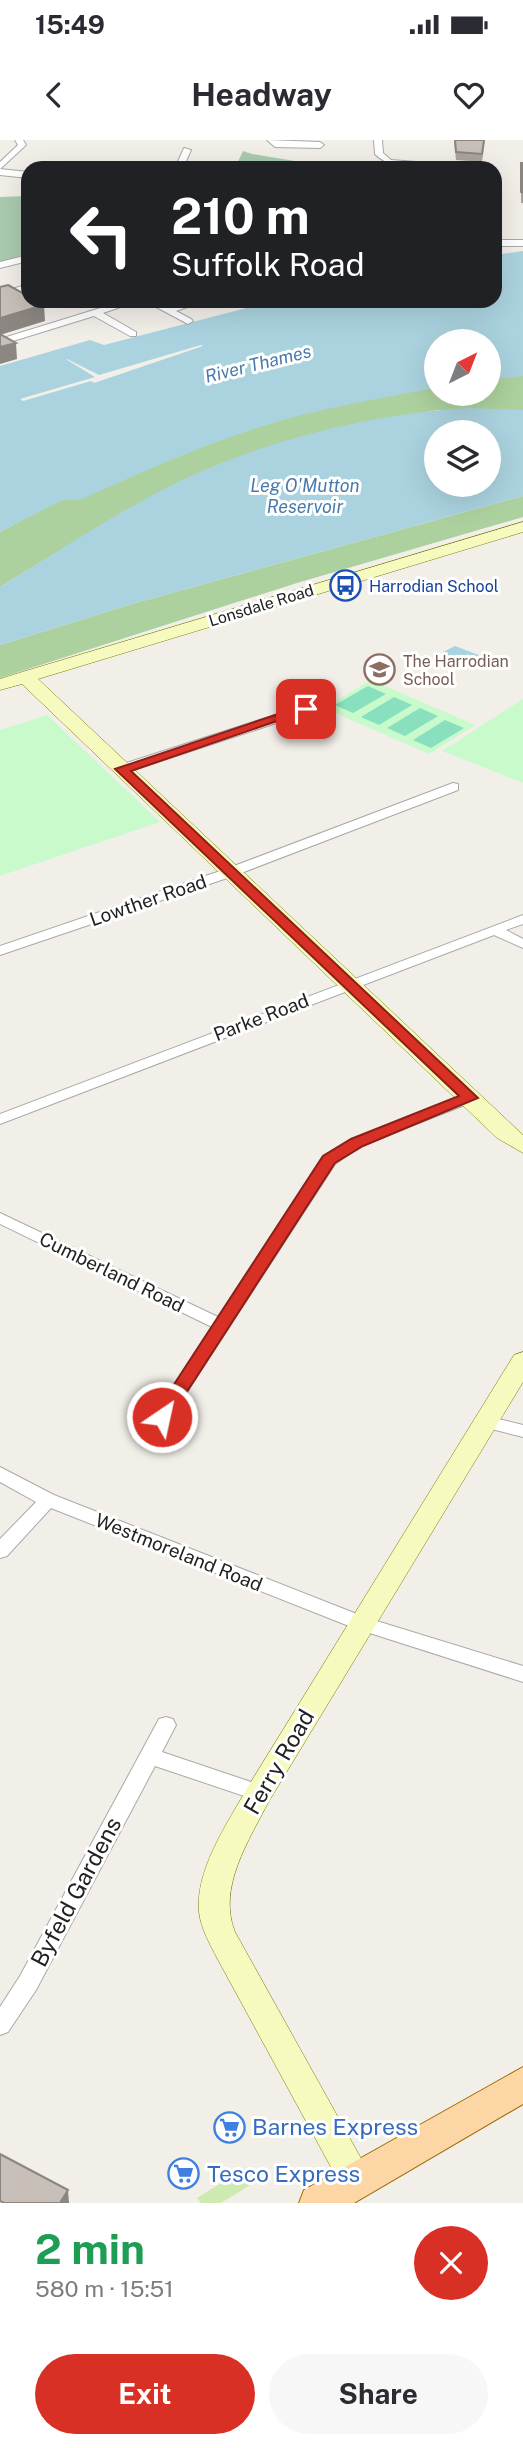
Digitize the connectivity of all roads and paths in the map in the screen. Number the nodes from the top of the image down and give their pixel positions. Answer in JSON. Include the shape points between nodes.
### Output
{"nodes":[{"id":1,"x":19,"y":140,"type":"edge"},
{"id":2,"x":271,"y":140,"type":"edge"},
{"id":3,"x":378,"y":140,"type":"edge"},
{"id":4,"x":320,"y":145,"type":"dead end"},
{"id":5,"x":187,"y":150,"type":"dead end"},
{"id":6,"x":182,"y":161,"type":"edge"},
{"id":7,"x":388,"y":161,"type":"edge"},
{"id":8,"x":0,"y":170,"type":"edge"},
{"id":9,"x":21,"y":174,"type":"edge"},
{"id":10,"x":502,"y":243,"type":"edge"},
{"id":11,"x":523,"y":243,"type":"edge"},
{"id":12,"x":21,"y":260,"type":"edge"},
{"id":13,"x":0,"y":265,"type":"edge"},
{"id":14,"x":21,"y":289,"type":"edge"},
{"id":15,"x":0,"y":296,"type":"edge"},
{"id":16,"x":111,"y":308,"type":"edge"},
{"id":17,"x":165,"y":308,"type":"edge"},
{"id":18,"x":176,"y":308,"type":"edge"},
{"id":19,"x":169,"y":310,"type":"junction"},
{"id":20,"x":96,"y":313,"type":"junction"},
{"id":21,"x":188,"y":321,"type":"dead end"},
{"id":22,"x":133,"y":334,"type":"dead end"},
{"id":23,"x":0,"y":342,"type":"edge"},
{"id":24,"x":523,"y":527,"type":"edge"},
{"id":25,"x":25,"y":677,"type":"junction"},
{"id":26,"x":0,"y":685,"type":"edge"},
{"id":27,"x":306,"y":709,"type":"dead end"},
{"id":28,"x":122,"y":769,"type":"junction"},
{"id":29,"x":453,"y":787,"type":"dead end"},
{"id":30,"x":231,"y":872,"type":"junction"},
{"id":31,"x":523,"y":919,"type":"edge"},
{"id":32,"x":494,"y":930,"type":"junction"},
{"id":33,"x":523,"y":944,"type":"edge"},
{"id":34,"x":0,"y":951,"type":"edge"},
{"id":35,"x":349,"y":983,"type":"junction"},
{"id":36,"x":470,"y":1098,"type":"junction"},
{"id":37,"x":0,"y":1119,"type":"edge"},
{"id":38,"x":523,"y":1146,"type":"edge"},
{"id":39,"x":0,"y":1218,"type":"edge"},
{"id":40,"x":223,"y":1326,"type":"junction"},
{"id":41,"x":523,"y":1361,"type":"edge"},
{"id":42,"x":162,"y":1417,"type":"dead end"},
{"id":43,"x":486,"y":1422,"type":"junction"},
{"id":44,"x":523,"y":1431,"type":"edge"},
{"id":45,"x":0,"y":1474,"type":"edge"},
{"id":46,"x":48,"y":1500,"type":"junction"},
{"id":47,"x":0,"y":1551,"type":"edge"},
{"id":48,"x":361,"y":1623,"type":"junction"},
{"id":49,"x":523,"y":1674,"type":"edge"},
{"id":50,"x":166,"y":1725,"type":"dead end"},
{"id":51,"x":150,"y":1756,"type":"junction"},
{"id":52,"x":259,"y":1793,"type":"junction"},
{"id":53,"x":0,"y":2025,"type":"edge"},
{"id":54,"x":523,"y":2084,"type":"edge"},
{"id":55,"x":356,"y":2180,"type":"junction"},
{"id":56,"x":318,"y":2203,"type":"edge"}],
"edges":[{"from":1,"to":8,"type":"street","via":[[22,145]]},
{"from":2,"to":4,"type":"street","via":[[275,144]]},
{"from":3,"to":7,"type":"street","via":[[379,154]]},
{"from":5,"to":6,"type":"street"},
{"from":8,"to":9,"type":"street"},
{"from":10,"to":11,"type":"street"},
{"from":12,"to":13,"type":"street"},
{"from":14,"to":15,"type":"street"},
{"from":16,"to":20,"type":"street"},
{"from":17,"to":19,"type":"street"},
{"from":18,"to":19,"type":"street"},
{"from":19,"to":21,"type":"street"},
{"from":20,"to":22,"type":"street"},
{"from":20,"to":23,"type":"street"},
{"from":24,"to":25,"type":"street","name":"Lonsdale Road"},
{"from":25,"to":26,"type":"street","name":"Lonsdale Road"},
{"from":25,"to":28,"type":"street"},
{"from":27,"to":28,"type":"street"},
{"from":28,"to":30,"type":"street"},
{"from":29,"to":30,"type":"street","name":"Lowther Road"},
{"from":30,"to":34,"type":"street","name":"Lowther Road"},
{"from":30,"to":35,"type":"street"},
{"from":31,"to":32,"type":"street","name":"Parke Road"},
{"from":32,"to":33,"type":"street"},
{"from":32,"to":35,"type":"street","name":"Parke Road"},
{"from":35,"to":36,"type":"street"},
{"from":35,"to":37,"type":"street","name":"Parke Road"},
{"from":36,"to":38,"type":"street"},
{"from":36,"to":40,"type":"street","via":[[335,1154]]},
{"from":39,"to":40,"type":"street","name":"Cumberland Road"},
{"from":40,"to":42,"type":"street"},
{"from":41,"to":43,"type":"street","name":"Ferry Road"},
{"from":43,"to":44,"type":"street"},
{"from":43,"to":48,"type":"street","name":"Ferry Road"},
{"from":45,"to":46,"type":"street","name":"Westmoreland Road"},
{"from":46,"to":47,"type":"street"},
{"from":46,"to":48,"type":"street","name":"Westmoreland Road"},
{"from":48,"to":49,"type":"street","name":"Westmoreland Road"},
{"from":48,"to":52,"type":"street","name":"Ferry Road"},
{"from":50,"to":51,"type":"street","name":"Byfeld Gardens"},
{"from":51,"to":52,"type":"street"},
{"from":51,"to":53,"type":"street","name":"Byfeld Gardens"},
{"from":52,"to":55,"type":"street","name":"Ferry Road","via":[[229,1852],[214,1903],[217,1926]]},
{"from":54,"to":55,"type":"main road"},
{"from":55,"to":56,"type":"main road"}]}
